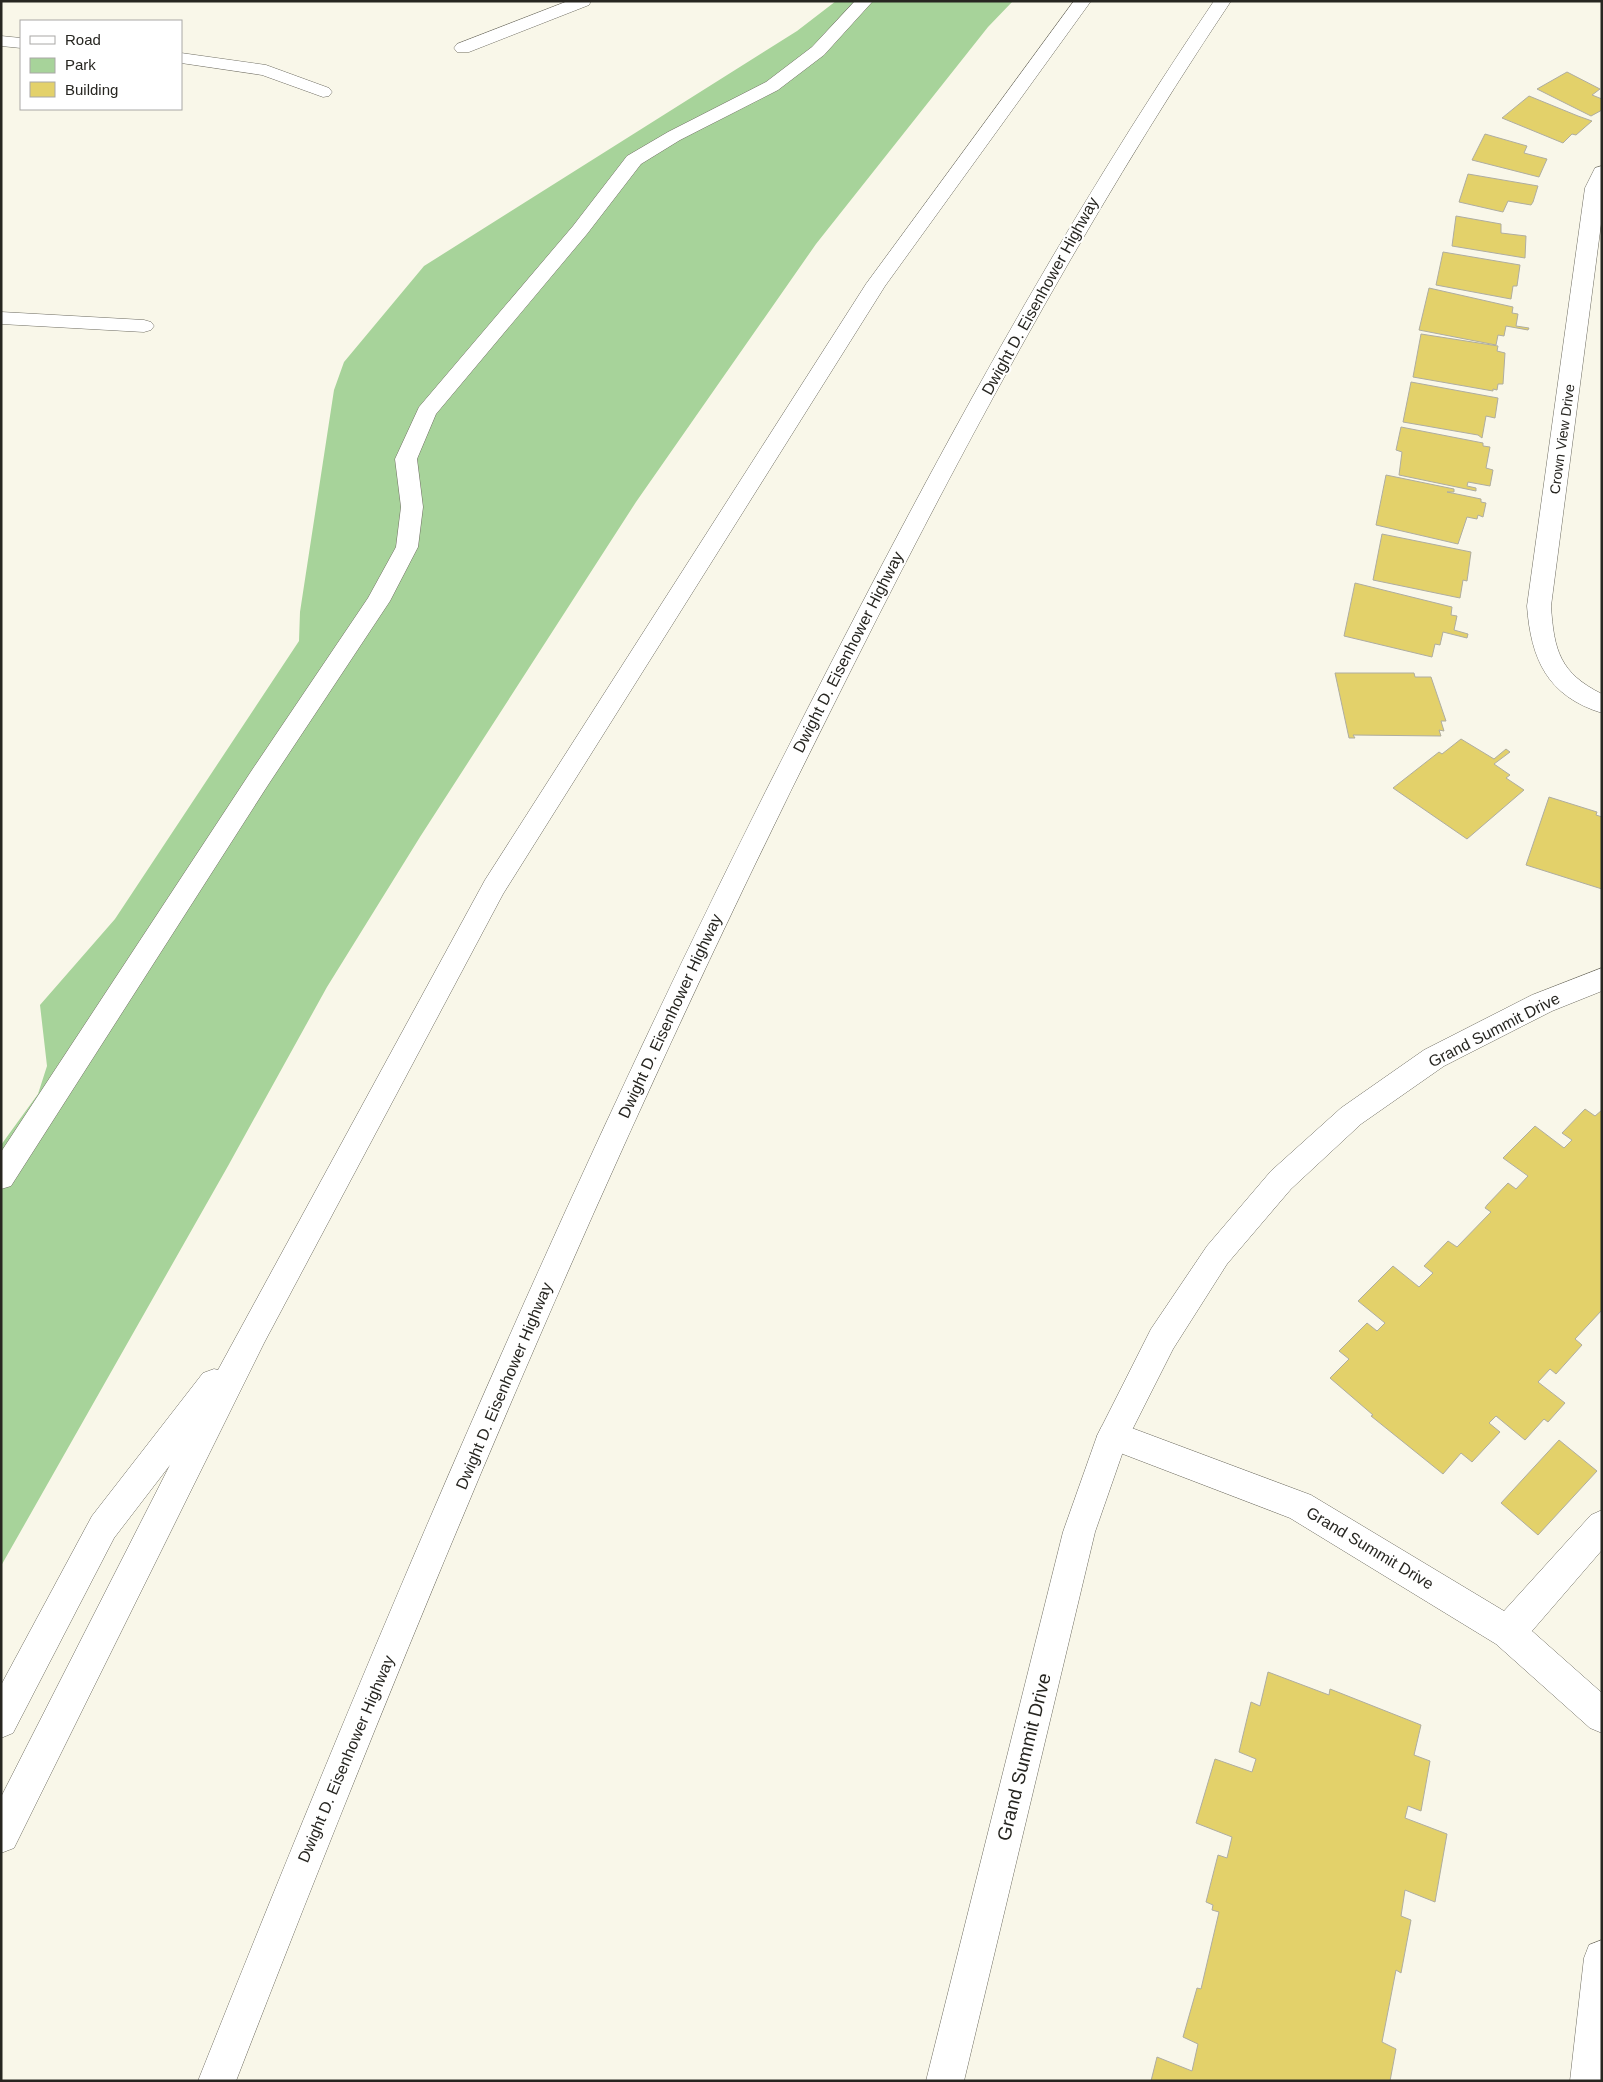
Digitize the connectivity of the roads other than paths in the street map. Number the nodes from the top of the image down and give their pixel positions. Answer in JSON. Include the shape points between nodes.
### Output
{"nodes":[{"id":1,"x":583,"y":1,"type":"edge"},
{"id":2,"x":865,"y":1,"type":"edge"},
{"id":3,"x":1084,"y":1,"type":"edge"},
{"id":4,"x":1223,"y":1,"type":"edge"},
{"id":5,"x":1,"y":41,"type":"edge"},
{"id":6,"x":20,"y":43,"type":"edge"},
{"id":7,"x":463,"y":48,"type":"dead end"},
{"id":8,"x":182,"y":58,"type":"edge"},
{"id":9,"x":323,"y":92,"type":"dead end"},
{"id":10,"x":1602,"y":172,"type":"edge"},
{"id":11,"x":1596,"y":225,"type":"edge"},
{"id":12,"x":1,"y":318,"type":"edge"},
{"id":13,"x":144,"y":326,"type":"dead end"},
{"id":14,"x":1602,"y":704,"type":"edge"},
{"id":15,"x":1602,"y":979,"type":"edge"},
{"id":16,"x":1,"y":1177,"type":"edge"},
{"id":17,"x":253,"y":1333,"type":"junction"},
{"id":18,"x":1113,"y":1436,"type":"junction"},
{"id":19,"x":1602,"y":1526,"type":"edge"},
{"id":20,"x":1508,"y":1632,"type":"junction"},
{"id":21,"x":1602,"y":1716,"type":"edge"},
{"id":22,"x":1,"y":1720,"type":"edge"},
{"id":23,"x":1,"y":1835,"type":"edge"},
{"id":24,"x":1602,"y":1958,"type":"edge"},
{"id":25,"x":217,"y":2081,"type":"edge"},
{"id":26,"x":945,"y":2081,"type":"edge"},
{"id":27,"x":1589,"y":2081,"type":"edge"}],
"edges":[{"from":1,"to":7,"type":"main road"},
{"from":2,"to":16,"type":"main road","via":[[818,51],[772,86],[634,160],[568,244],[426,412],[406,459],[412,507],[407,548],[378,601]]},
{"from":3,"to":17,"type":"main road","via":[[876,284],[494,887]]},
{"from":4,"to":25,"type":"main road","name":"Dwight D. Eisenhower Highway","via":[[1109,174],[1022,324],[920,511],[798,748],[653,1048],[501,1389],[288,1899]]},
{"from":5,"to":6,"type":"main road"},
{"from":8,"to":9,"type":"main road","via":[[266,70]]},
{"from":10,"to":11,"type":"main road","name":"Crown View Drive","via":[[1594,188]]},
{"from":11,"to":14,"type":"main road","name":"Crown View Drive","via":[[1539,606],[1545,656],[1559,675],[1580,694]]},
{"from":12,"to":13,"type":"main road"},
{"from":15,"to":18,"type":"main road","name":"Grand Summit Drive","via":[[1542,1004],[1434,1058],[1351,1116],[1281,1180],[1218,1255],[1162,1339]]},
{"from":17,"to":22,"type":"main road","via":[[103,1527]]},
{"from":17,"to":23,"type":"main road"},
{"from":18,"to":20,"type":"main road","name":"Grand Summit Drive","via":[[1300,1506]]},
{"from":18,"to":26,"type":"main road","name":"Grand Summit Drive","via":[[1079,1532]]},
{"from":19,"to":20,"type":"main road"},
{"from":20,"to":21,"type":"main road","name":"Grand Summit Drive"},
{"from":24,"to":27,"type":"main road"}]}
